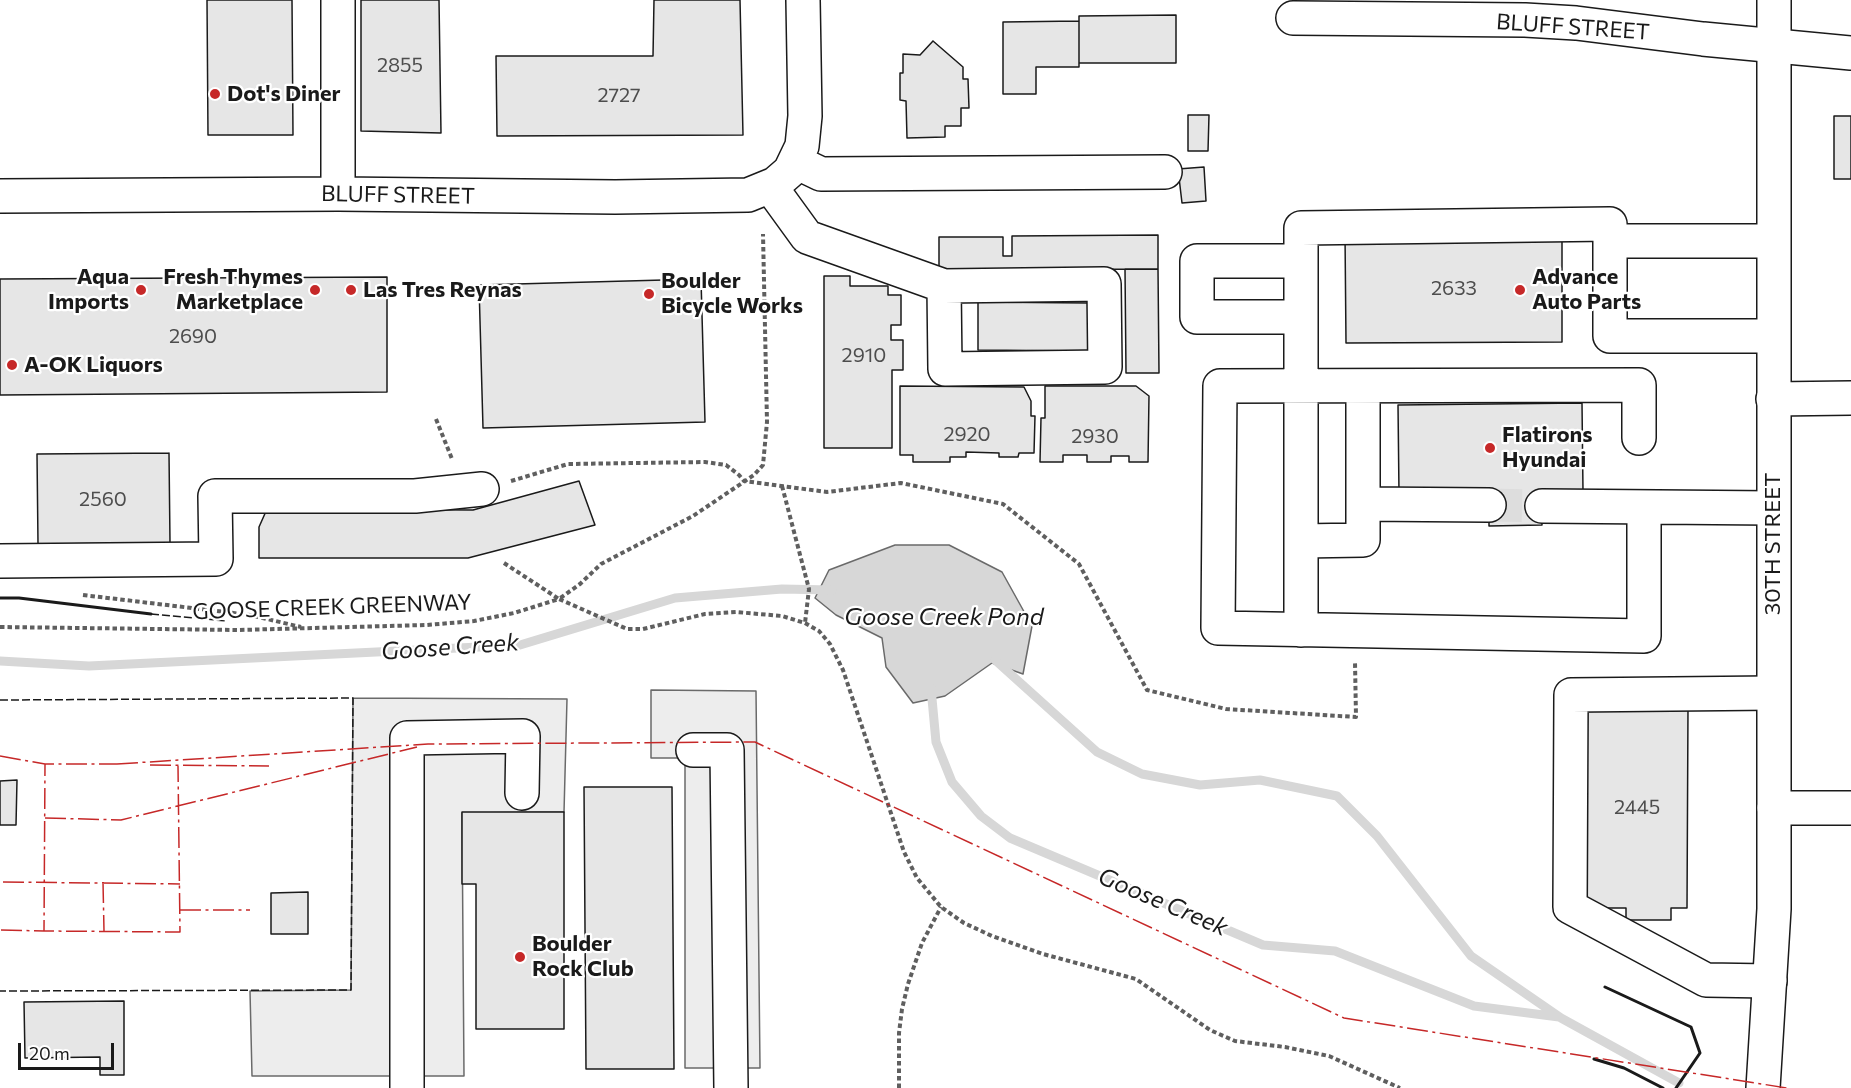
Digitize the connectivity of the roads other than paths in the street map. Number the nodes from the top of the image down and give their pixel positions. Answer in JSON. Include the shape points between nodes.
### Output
{"nodes":[{"id":1,"x":338,"y":0,"type":"edge"},
{"id":2,"x":803,"y":0,"type":"edge"},
{"id":3,"x":1774,"y":0,"type":"edge"},
{"id":4,"x":1397,"y":9,"type":"edge"},
{"id":5,"x":1304,"y":12,"type":"edge"},
{"id":6,"x":1775,"y":44,"type":"junction"},
{"id":7,"x":1851,"y":53,"type":"edge"},
{"id":8,"x":1165,"y":172,"type":"dead end"},
{"id":9,"x":776,"y":178,"type":"junction"},
{"id":10,"x":338,"y":194,"type":"junction"},
{"id":11,"x":0,"y":196,"type":"edge"},
{"id":12,"x":1610,"y":241,"type":"junction"},
{"id":13,"x":1773,"y":241,"type":"junction"},
{"id":14,"x":1301,"y":261,"type":"junction"},
{"id":15,"x":944,"y":286,"type":"junction"},
{"id":16,"x":1301,"y":317,"type":"junction"},
{"id":17,"x":1773,"y":336,"type":"junction"},
{"id":18,"x":1301,"y":386,"type":"junction"},
{"id":19,"x":1362,"y":386,"type":"junction"},
{"id":20,"x":1851,"y":398,"type":"edge"},
{"id":21,"x":1773,"y":399,"type":"junction"},
{"id":22,"x":1640,"y":438,"type":"dead end"},
{"id":23,"x":482,"y":489,"type":"road end"},
{"id":24,"x":1362,"y":504,"type":"junction"},
{"id":25,"x":1489,"y":506,"type":"tunnel mouth"},
{"id":26,"x":1542,"y":506,"type":"tunnel mouth"},
{"id":27,"x":1644,"y":507,"type":"junction"},
{"id":28,"x":1773,"y":508,"type":"junction"},
{"id":29,"x":1301,"y":541,"type":"junction"},
{"id":30,"x":0,"y":561,"type":"edge"},
{"id":31,"x":1301,"y":630,"type":"junction"},
{"id":32,"x":1773,"y":693,"type":"junction"},
{"id":33,"x":693,"y":750,"type":"dead end"},
{"id":34,"x":522,"y":793,"type":"dead end"},
{"id":35,"x":1774,"y":808,"type":"junction"},
{"id":36,"x":1851,"y":808,"type":"edge"},
{"id":37,"x":1770,"y":981,"type":"junction"},
{"id":38,"x":407,"y":1088,"type":"edge"},
{"id":39,"x":731,"y":1088,"type":"edge"},
{"id":40,"x":1763,"y":1088,"type":"edge"}],
"edges":[{"from":1,"to":10,"type":"street"},
{"from":2,"to":9,"type":"street","via":[[802,146]]},
{"from":3,"to":6,"type":"street","name":"30TH STREET"},
{"from":4,"to":5,"type":"street","name":"BLUFF STREET"},
{"from":4,"to":6,"type":"street","name":"BLUFF STREET"},
{"from":6,"to":7,"type":"street","name":"BLUFF STREET"},
{"from":6,"to":13,"type":"street","name":"30TH STREET"},
{"from":8,"to":9,"type":"street","via":[[821,174]]},
{"from":9,"to":10,"type":"street","name":"BLUFF STREET","via":[[608,197]]},
{"from":9,"to":15,"type":"street","via":[[807,237]]},
{"from":10,"to":11,"type":"street","name":"BLUFF STREET"},
{"from":12,"to":13,"type":"street"},
{"from":12,"to":14,"type":"street","via":[[1610,224],[1301,228]]},
{"from":12,"to":17,"type":"street","via":[[1610,336]]},
{"from":13,"to":17,"type":"street","name":"30TH STREET"},
{"from":14,"to":16,"type":"street"},
{"from":14,"to":16,"type":"street","via":[[1197,261],[1197,317]]},
{"from":15,"to":15,"type":"street","via":[[1104,284],[1105,368],[945,369]]},
{"from":16,"to":18,"type":"street"},
{"from":17,"to":21,"type":"street","name":"30TH STREET"},
{"from":18,"to":19,"type":"street"},
{"from":18,"to":29,"type":"street"},
{"from":18,"to":31,"type":"street","via":[[1220,386],[1218,616],[1218,628]]},
{"from":19,"to":22,"type":"street","via":[[1640,385]]},
{"from":19,"to":24,"type":"street"},
{"from":20,"to":21,"type":"street"},
{"from":21,"to":28,"type":"street","name":"30TH STREET"},
{"from":23,"to":30,"type":"street","via":[[415,496],[215,496],[216,559]]},
{"from":24,"to":25,"type":"street"},
{"from":24,"to":29,"type":"street","via":[[1362,540]]},
{"from":26,"to":27,"type":"street"},
{"from":27,"to":28,"type":"street"},
{"from":27,"to":31,"type":"street","via":[[1644,636]]},
{"from":28,"to":32,"type":"street","name":"30TH STREET"},
{"from":29,"to":31,"type":"street"},
{"from":32,"to":35,"type":"street","name":"30TH STREET"},
{"from":32,"to":37,"type":"street","via":[[1571,695],[1570,907],[1706,980]]},
{"from":33,"to":39,"type":"street","via":[[727,750]]},
{"from":34,"to":38,"type":"street","via":[[523,736],[407,738]]},
{"from":35,"to":36,"type":"street"},
{"from":35,"to":37,"type":"street","name":"30TH STREET"},
{"from":37,"to":40,"type":"street","name":"30TH STREET"}]}
